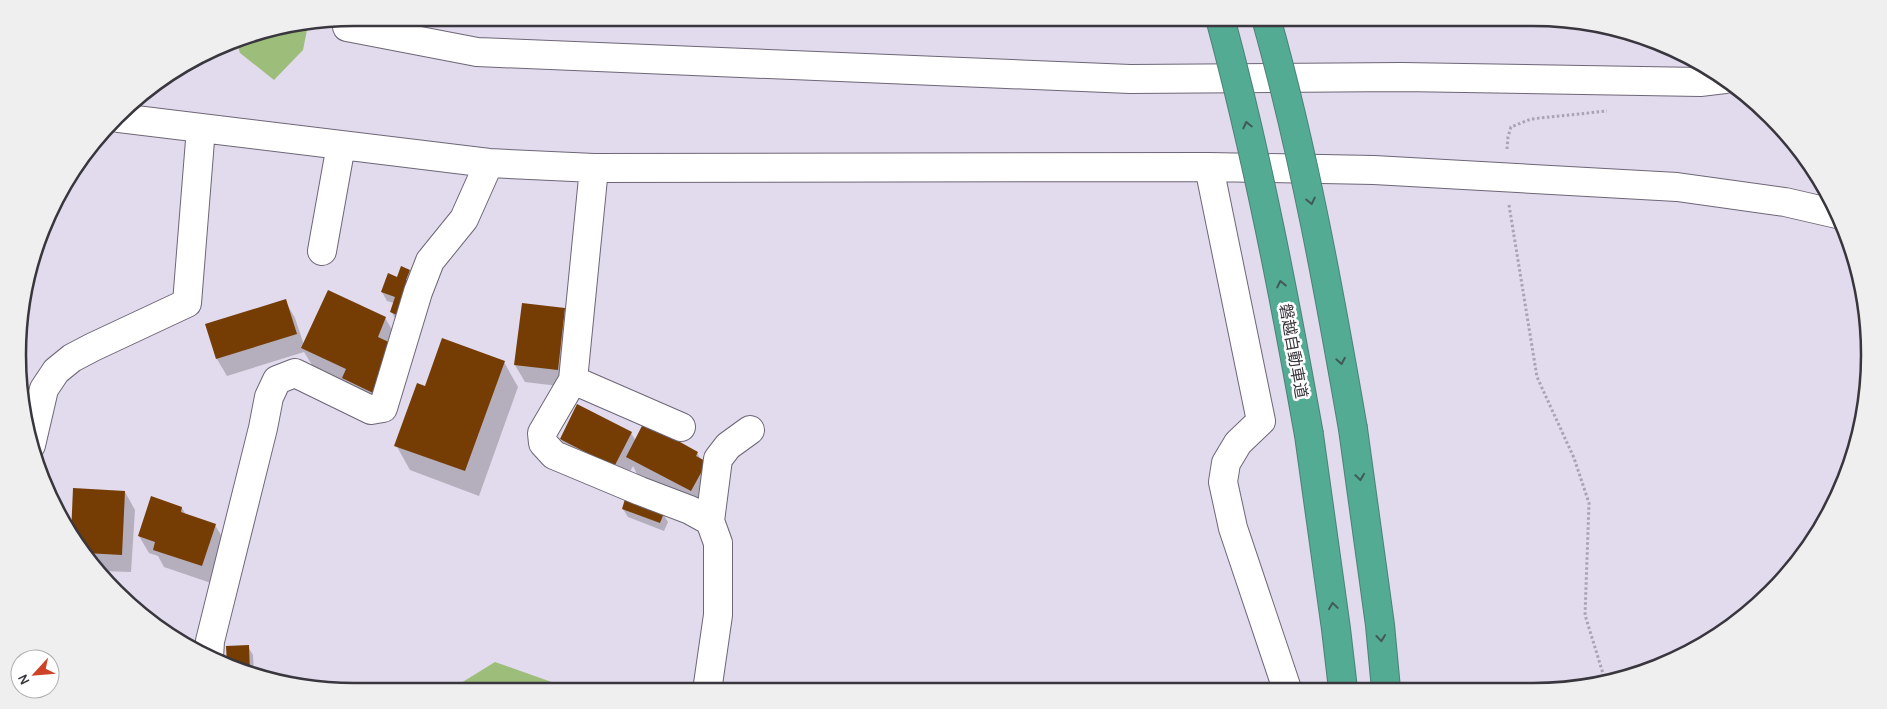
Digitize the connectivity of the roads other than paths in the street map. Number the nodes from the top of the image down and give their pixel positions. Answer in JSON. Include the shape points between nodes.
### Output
{"nodes":[{"id":1,"x":1222,"y":26,"type":"edge"},
{"id":2,"x":1268,"y":26,"type":"edge"},
{"id":3,"x":347,"y":27,"type":"dead end"},
{"id":4,"x":1713,"y":80,"type":"edge"},
{"id":5,"x":126,"y":119,"type":"edge"},
{"id":6,"x":202,"y":128,"type":"junction"},
{"id":7,"x":341,"y":145,"type":"junction"},
{"id":8,"x":489,"y":163,"type":"junction"},
{"id":9,"x":1209,"y":167,"type":"junction"},
{"id":10,"x":594,"y":168,"type":"junction"},
{"id":11,"x":1828,"y":212,"type":"edge"},
{"id":12,"x":322,"y":251,"type":"dead end"},
{"id":13,"x":574,"y":380,"type":"junction"},
{"id":14,"x":681,"y":427,"type":"dead end"},
{"id":15,"x":35,"y":428,"type":"edge"},
{"id":16,"x":750,"y":430,"type":"dead end"},
{"id":17,"x":710,"y":521,"type":"junction"},
{"id":18,"x":210,"y":649,"type":"edge"},
{"id":19,"x":708,"y":683,"type":"edge"},
{"id":20,"x":1285,"y":683,"type":"edge"},
{"id":21,"x":1341,"y":683,"type":"edge"},
{"id":22,"x":1385,"y":683,"type":"edge"}],
"edges":[{"from":21,"to":1,"type":"highway","name":"磐越自動車道","one_way":true,"bridge":true,"via":[[1309,435],[1287,312]]},
{"from":2,"to":22,"type":"highway","one_way":true,"bridge":true,"via":[[1331,301],[1353,429]]},
{"from":3,"to":4,"type":"street","via":[[477,52],[1130,79],[1402,77]]},
{"from":5,"to":6,"type":"street"},
{"from":6,"to":7,"type":"street"},
{"from":6,"to":15,"type":"street","via":[[187,303],[93,347],[56,371],[44,389]]},
{"from":7,"to":8,"type":"street"},
{"from":7,"to":12,"type":"street"},
{"from":8,"to":10,"type":"street"},
{"from":8,"to":18,"type":"street","via":[[464,219],[430,261],[383,408],[371,410],[295,373],[277,380],[268,397]]},
{"from":9,"to":10,"type":"street"},
{"from":9,"to":11,"type":"street","via":[[1374,170],[1677,187],[1785,202]]},
{"from":9,"to":20,"type":"street","via":[[1261,421],[1238,443],[1226,463],[1222,482],[1233,528]]},
{"from":10,"to":13,"type":"street"},
{"from":13,"to":14,"type":"street"},
{"from":13,"to":17,"type":"street","via":[[542,433],[544,443],[554,455]]},
{"from":16,"to":17,"type":"street","via":[[718,458]]},
{"from":17,"to":19,"type":"street","via":[[718,544],[718,615]]}]}
